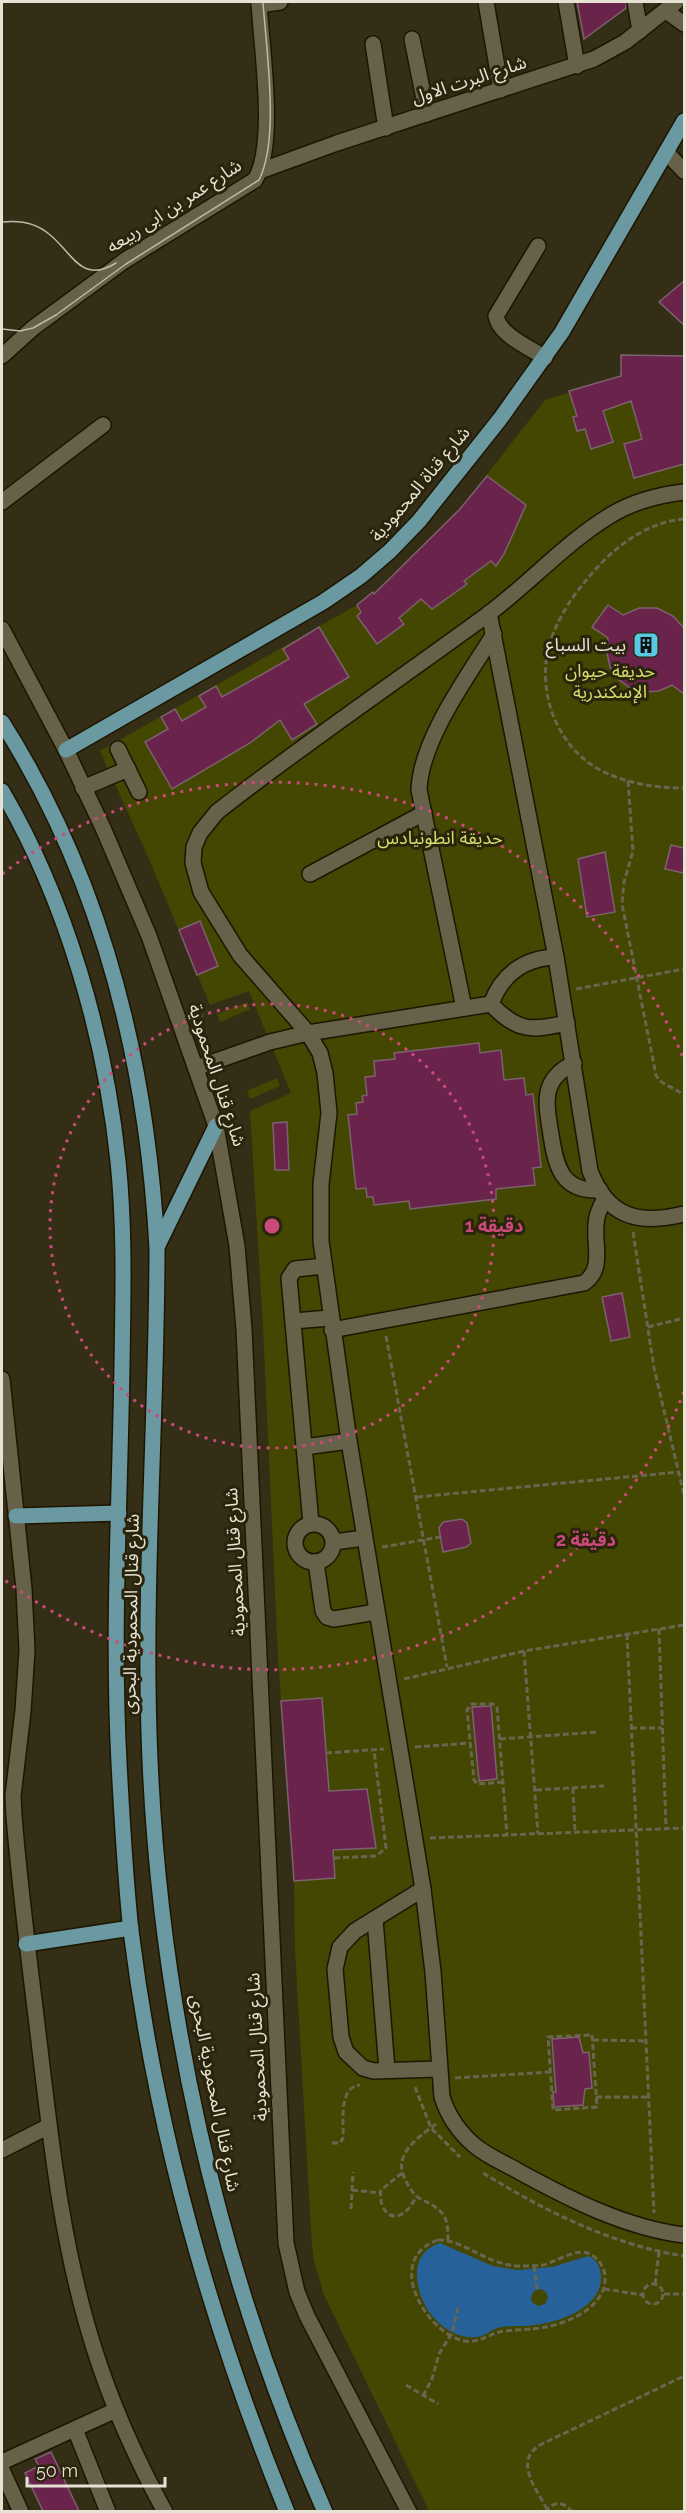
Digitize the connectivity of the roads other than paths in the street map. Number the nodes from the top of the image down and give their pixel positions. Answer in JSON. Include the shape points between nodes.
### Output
{"nodes":[{"id":1,"x":280,"y":2,"type":"edge"},
{"id":2,"x":486,"y":2,"type":"edge"},
{"id":3,"x":566,"y":2,"type":"edge"},
{"id":4,"x":635,"y":2,"type":"edge"},
{"id":5,"x":259,"y":3,"type":"edge"},
{"id":6,"x":671,"y":6,"type":"edge"},
{"id":7,"x":684,"y":24,"type":"edge"},
{"id":8,"x":640,"y":31,"type":"junction"},
{"id":9,"x":412,"y":39,"type":"dead end"},
{"id":10,"x":373,"y":44,"type":"dead end"},
{"id":11,"x":577,"y":66,"type":"junction"},
{"id":12,"x":501,"y":90,"type":"junction"},
{"id":13,"x":427,"y":114,"type":"junction"},
{"id":14,"x":684,"y":121,"type":"edge"},
{"id":15,"x":386,"y":128,"type":"junction"},
{"id":16,"x":666,"y":152,"type":"junction"},
{"id":17,"x":260,"y":171,"type":"junction"},
{"id":18,"x":684,"y":171,"type":"edge"},
{"id":19,"x":538,"y":246,"type":"dead end"},
{"id":20,"x":2,"y":356,"type":"edge"},
{"id":21,"x":545,"y":358,"type":"junction"},
{"id":22,"x":103,"y":425,"type":"dead end"},
{"id":23,"x":684,"y":492,"type":"edge"},
{"id":24,"x":2,"y":502,"type":"edge"},
{"id":25,"x":489,"y":613,"type":"junction"},
{"id":26,"x":2,"y":629,"type":"edge"},
{"id":27,"x":494,"y":634,"type":"junction"},
{"id":28,"x":2,"y":722,"type":"edge"},
{"id":29,"x":118,"y":749,"type":"dead end"},
{"id":30,"x":66,"y":750,"type":"junction"},
{"id":31,"x":128,"y":770,"type":"junction"},
{"id":32,"x":84,"y":788,"type":"junction"},
{"id":33,"x":2,"y":791,"type":"edge"},
{"id":34,"x":139,"y":792,"type":"dead end"},
{"id":35,"x":423,"y":813,"type":"junction"},
{"id":36,"x":310,"y":874,"type":"dead end"},
{"id":37,"x":556,"y":957,"type":"junction"},
{"id":38,"x":491,"y":1004,"type":"junction"},
{"id":39,"x":464,"y":1008,"type":"junction"},
{"id":40,"x":567,"y":1023,"type":"junction"},
{"id":41,"x":308,"y":1034,"type":"junction"},
{"id":42,"x":573,"y":1063,"type":"junction"},
{"id":43,"x":196,"y":1068,"type":"junction"},
{"id":44,"x":216,"y":1126,"type":"junction"},
{"id":45,"x":602,"y":1194,"type":"junction"},
{"id":46,"x":684,"y":1214,"type":"edge"},
{"id":47,"x":157,"y":1248,"type":"junction"},
{"id":48,"x":324,"y":1266,"type":"junction"},
{"id":49,"x":293,"y":1321,"type":"junction"},
{"id":50,"x":331,"y":1324,"type":"junction"},
{"id":51,"x":2,"y":1379,"type":"edge"},
{"id":52,"x":349,"y":1441,"type":"junction"},
{"id":53,"x":304,"y":1447,"type":"junction"},
{"id":54,"x":118,"y":1513,"type":"junction"},
{"id":55,"x":16,"y":1516,"type":"junction"},
{"id":56,"x":311,"y":1524,"type":"junction"},
{"id":57,"x":364,"y":1538,"type":"junction"},
{"id":58,"x":334,"y":1542,"type":"junction"},
{"id":59,"x":316,"y":1562,"type":"junction"},
{"id":60,"x":376,"y":1612,"type":"junction"},
{"id":61,"x":8,"y":1819,"type":"edge"},
{"id":62,"x":423,"y":1888,"type":"junction"},
{"id":63,"x":375,"y":1919,"type":"junction"},
{"id":64,"x":131,"y":1928,"type":"junction"},
{"id":65,"x":26,"y":1944,"type":"junction"},
{"id":66,"x":446,"y":2069,"type":"junction"},
{"id":67,"x":387,"y":2070,"type":"junction"},
{"id":68,"x":49,"y":2126,"type":"junction"},
{"id":69,"x":2,"y":2150,"type":"edge"},
{"id":70,"x":684,"y":2235,"type":"edge"},
{"id":71,"x":116,"y":2410,"type":"junction"},
{"id":72,"x":75,"y":2429,"type":"junction"},
{"id":73,"x":2,"y":2462,"type":"edge"},
{"id":74,"x":2,"y":2470,"type":"edge"},
{"id":75,"x":21,"y":2511,"type":"edge"},
{"id":76,"x":108,"y":2511,"type":"edge"},
{"id":77,"x":165,"y":2511,"type":"edge"},
{"id":78,"x":287,"y":2511,"type":"edge"},
{"id":79,"x":325,"y":2511,"type":"edge"},
{"id":80,"x":409,"y":2511,"type":"edge"}],
"edges":[{"from":1,"to":5,"type":"street"},
{"from":2,"to":12,"type":"street"},
{"from":3,"to":11,"type":"street"},
{"from":4,"to":8,"type":"street"},
{"from":5,"to":17,"type":"street","name":"شارع عمر بن ابى ربيعه","via":[[266,117]]},
{"from":6,"to":7,"type":"street"},
{"from":6,"to":8,"type":"street","name":"شارع البرت الاول"},
{"from":8,"to":11,"type":"street","name":"شارع البرت الاول"},
{"from":9,"to":13,"type":"street"},
{"from":10,"to":15,"type":"street"},
{"from":11,"to":12,"type":"street","name":"شارع البرت الاول"},
{"from":12,"to":13,"type":"street","name":"شارع البرت الاول"},
{"from":13,"to":15,"type":"street","name":"شارع البرت الاول"},
{"from":14,"to":16,"type":"main road","name":"شارع قناة المحمودية"},
{"from":15,"to":17,"type":"street","name":"شارع البرت الاول"},
{"from":16,"to":18,"type":"street"},
{"from":16,"to":21,"type":"main road","name":"شارع قناة المحمودية"},
{"from":17,"to":20,"type":"street","name":"شارع عمر بن ابى ربيعه","via":[[255,180],[87,287]]},
{"from":19,"to":21,"type":"street","via":[[496,316],[497,324],[504,330]]},
{"from":21,"to":30,"type":"main road","name":"شارع قناة المحمودية","via":[[419,520],[361,576],[323,602]]},
{"from":22,"to":24,"type":"street"},
{"from":23,"to":25,"type":"street","via":[[663,494],[612,514]]},
{"from":25,"to":27,"type":"street"},
{"from":25,"to":41,"type":"street","via":[[230,802],[200,833],[193,863],[211,911],[256,977]]},
{"from":26,"to":30,"type":"street","name":"شارع قنال المحمودية"},
{"from":27,"to":35,"type":"street","via":[[426,753],[419,777]]},
{"from":27,"to":37,"type":"street"},
{"from":28,"to":47,"type":"main road","name":"شارع قنال المحمودية البحرى","via":[[56,821],[109,956],[142,1098]]},
{"from":29,"to":31,"type":"street"},
{"from":30,"to":32,"type":"street","name":"شارع قنال المحمودية"},
{"from":31,"to":32,"type":"street"},
{"from":31,"to":34,"type":"street"},
{"from":32,"to":43,"type":"street","name":"شارع قنال المحمودية","via":[[149,936]]},
{"from":33,"to":54,"type":"main road","name":"شارع قنال المحمودية البحرى","via":[[63,925],[92,1016],[112,1113],[121,1210],[123,1293]]},
{"from":35,"to":36,"type":"street"},
{"from":35,"to":39,"type":"street"},
{"from":37,"to":38,"type":"street","via":[[535,960],[516,969],[500,984]]},
{"from":37,"to":40,"type":"street"},
{"from":38,"to":39,"type":"street"},
{"from":38,"to":40,"type":"street","via":[[522,1028]]},
{"from":39,"to":41,"type":"street"},
{"from":40,"to":42,"type":"street"},
{"from":41,"to":43,"type":"street","via":[[270,1042]]},
{"from":41,"to":48,"type":"street","via":[[320,1053],[328,1093],[320,1212]]},
{"from":42,"to":45,"type":"street","via":[[586,1152]]},
{"from":42,"to":45,"type":"street","via":[[557,1074],[548,1092],[546,1103],[555,1156],[559,1171],[570,1183]]},
{"from":43,"to":44,"type":"street","name":"شارع قنال المحمودية"},
{"from":44,"to":47,"type":"main road"},
{"from":44,"to":80,"type":"street","name":"شارع قنال المحمودية","via":[[232,1206],[241,1287],[286,2243],[307,2316]]},
{"from":45,"to":46,"type":"street","via":[[631,1217],[651,1220]]},
{"from":45,"to":50,"type":"street","via":[[596,1226],[597,1267],[584,1283],[383,1320]]},
{"from":47,"to":79,"type":"main road","name":"شارع قنال المحمودية البحرى","via":[[148,1672],[156,1837],[168,1949],[193,2100],[220,2214],[268,2369]]},
{"from":48,"to":49,"type":"street","via":[[295,1269],[290,1274]]},
{"from":48,"to":50,"type":"street"},
{"from":49,"to":50,"type":"street"},
{"from":49,"to":53,"type":"street"},
{"from":50,"to":52,"type":"street"},
{"from":51,"to":55,"type":"street"},
{"from":52,"to":53,"type":"street"},
{"from":52,"to":57,"type":"street"},
{"from":53,"to":56,"type":"street"},
{"from":54,"to":55,"type":"main road"},
{"from":54,"to":64,"type":"main road","name":"شارع قنال المحمودية البحرى","via":[[119,1760]]},
{"from":55,"to":61,"type":"street","via":[[27,1650]]},
{"from":56,"to":58,"type":"street","via":[[329,1530]]},
{"from":56,"to":59,"type":"street","via":[[300,1530],[295,1542],[304,1559]]},
{"from":57,"to":58,"type":"street"},
{"from":57,"to":60,"type":"street"},
{"from":58,"to":59,"type":"street","via":[[329,1556]]},
{"from":59,"to":60,"type":"street","via":[[327,1617]]},
{"from":60,"to":62,"type":"street"},
{"from":61,"to":65,"type":"street"},
{"from":62,"to":63,"type":"street"},
{"from":62,"to":66,"type":"street"},
{"from":63,"to":67,"type":"street"},
{"from":63,"to":67,"type":"street","via":[[346,1938],[335,1969],[346,2052],[363,2068]]},
{"from":64,"to":65,"type":"main road"},
{"from":64,"to":78,"type":"main road","name":"شارع قنال المحمودية البحرى","via":[[156,2084],[192,2237],[240,2388]]},
{"from":65,"to":68,"type":"street"},
{"from":66,"to":67,"type":"street"},
{"from":66,"to":70,"type":"street","via":[[442,2097],[457,2127],[477,2148],[534,2180],[632,2223]]},
{"from":68,"to":69,"type":"street"},
{"from":68,"to":71,"type":"street","via":[[78,2291]]},
{"from":71,"to":72,"type":"street"},
{"from":71,"to":77,"type":"street"},
{"from":72,"to":73,"type":"street"},
{"from":72,"to":76,"type":"street"},
{"from":74,"to":75,"type":"street"}]}
